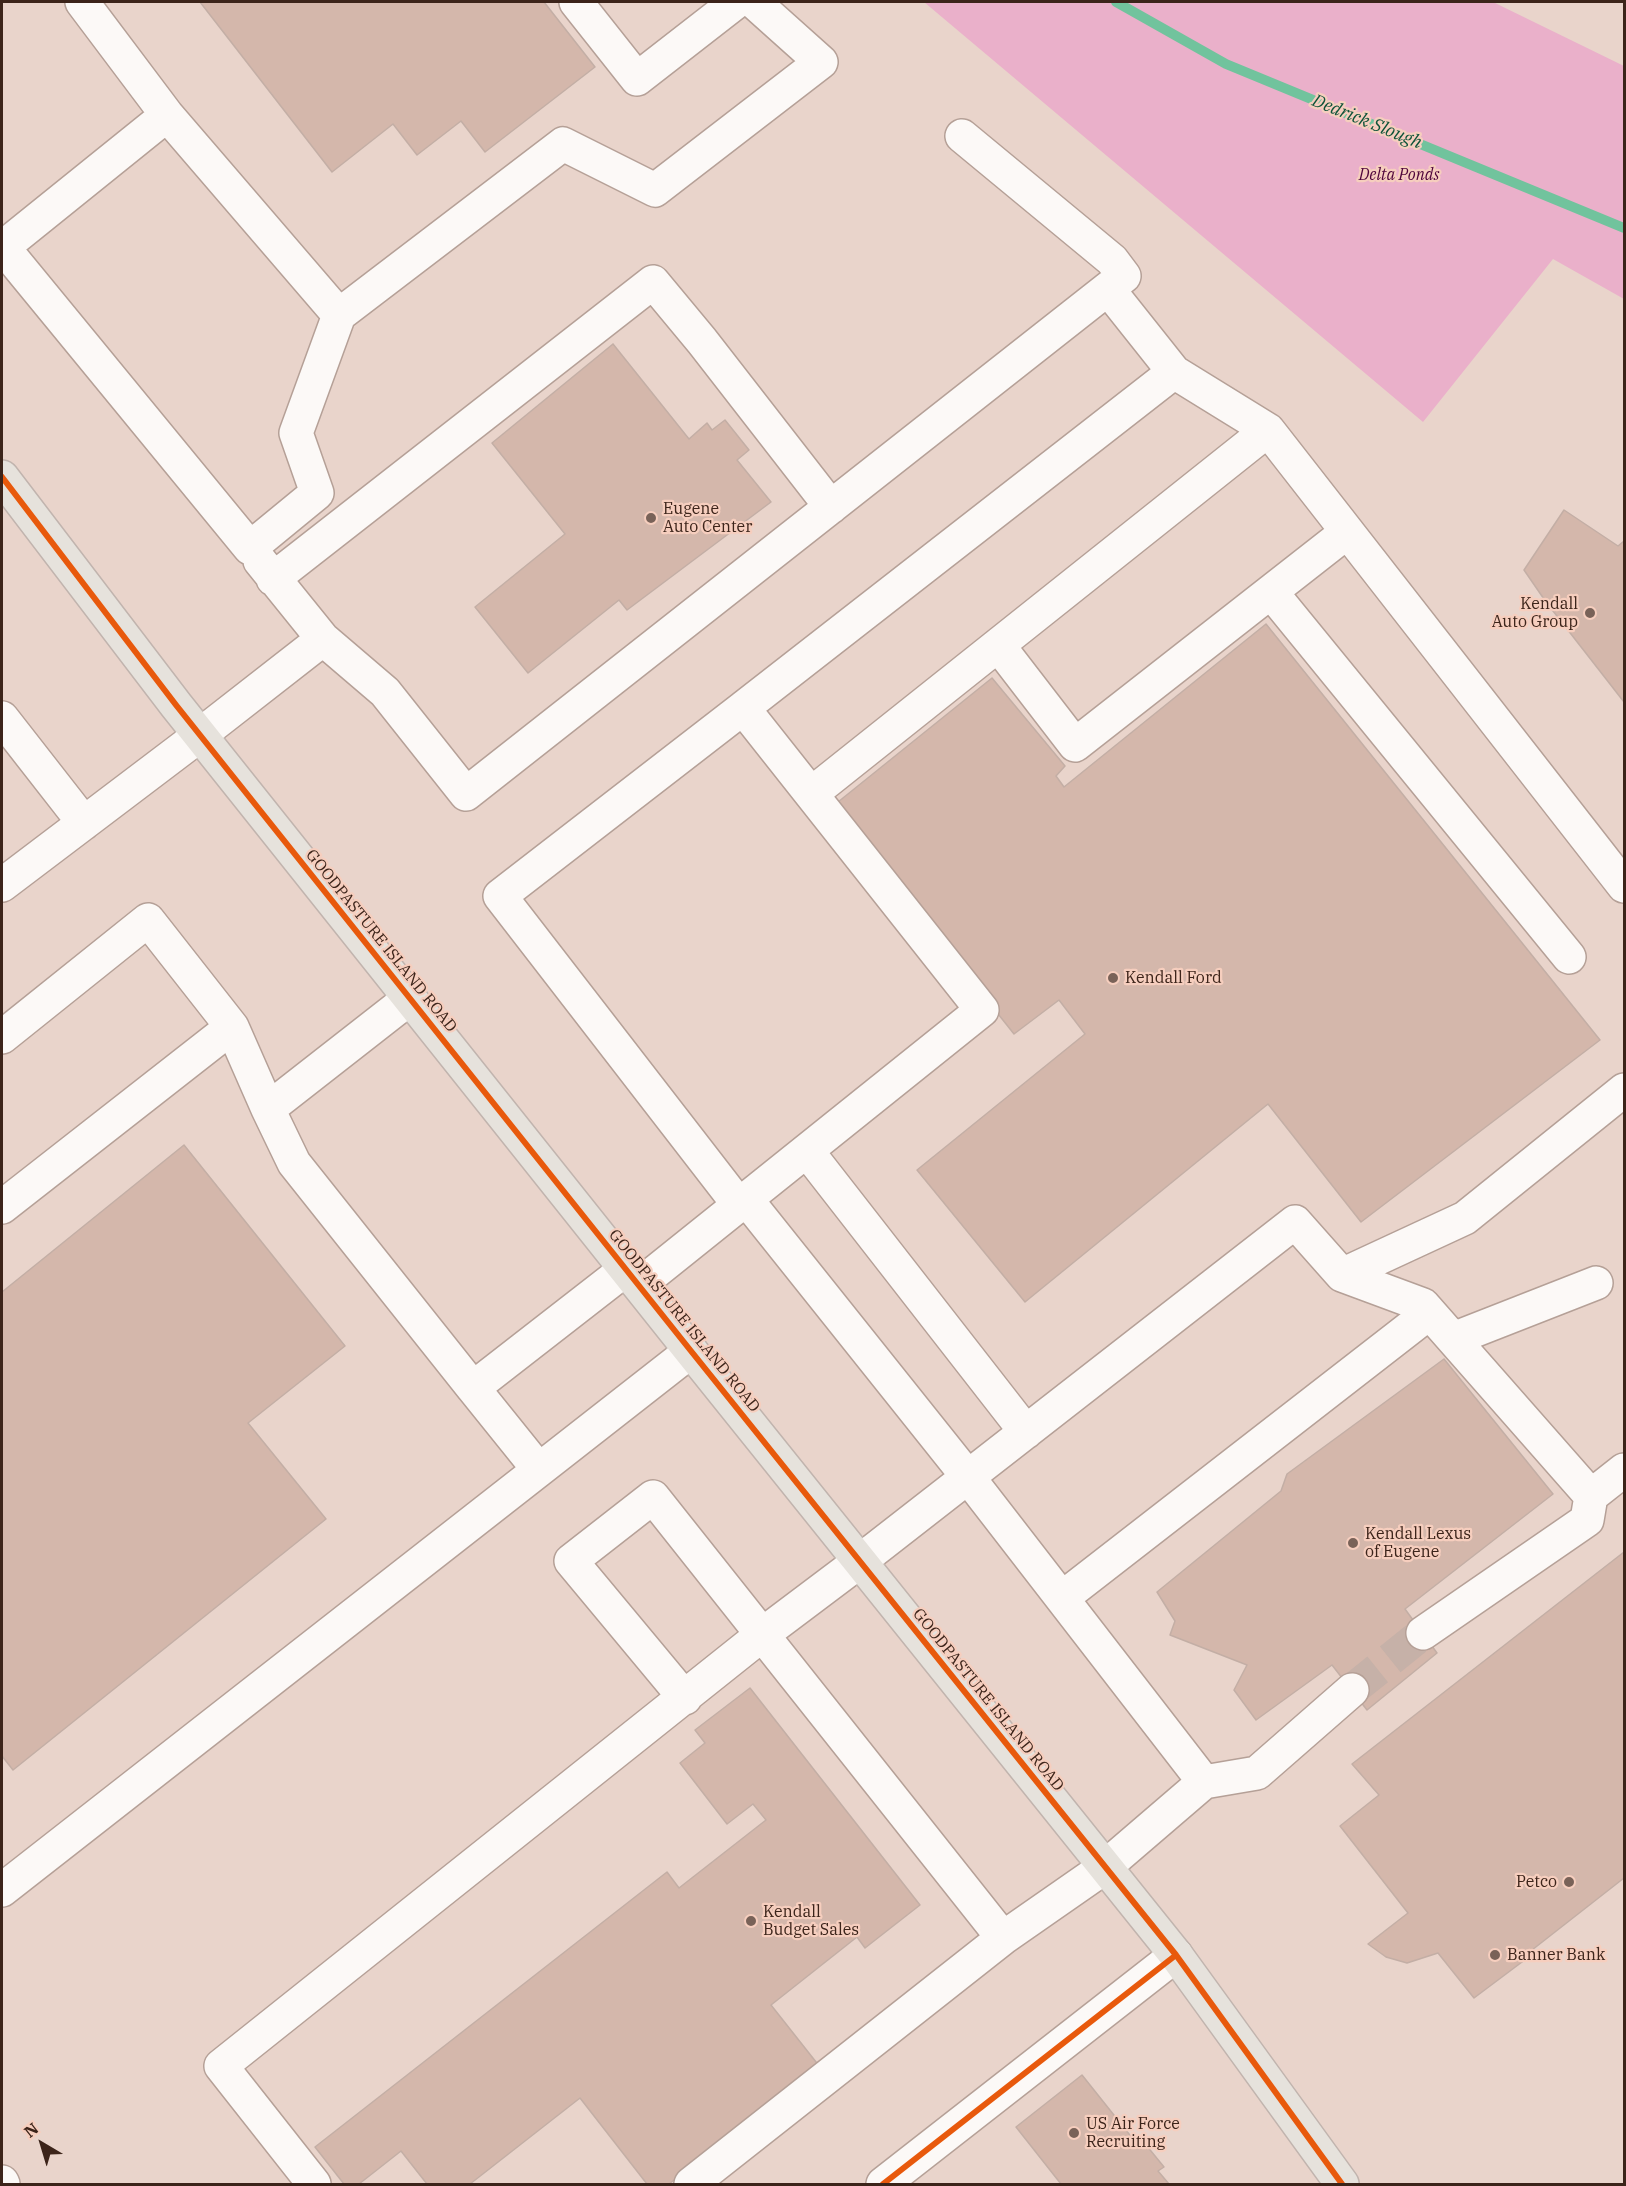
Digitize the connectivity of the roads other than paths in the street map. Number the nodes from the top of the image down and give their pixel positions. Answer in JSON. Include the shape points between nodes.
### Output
{"nodes":[{"id":1,"x":82,"y":2,"type":"edge"},
{"id":2,"x":576,"y":2,"type":"edge"},
{"id":3,"x":736,"y":2,"type":"edge"},
{"id":4,"x":754,"y":2,"type":"edge"},
{"id":5,"x":167,"y":115,"type":"junction"},
{"id":6,"x":962,"y":136,"type":"dead end"},
{"id":7,"x":2,"y":247,"type":"edge"},
{"id":8,"x":1108,"y":289,"type":"junction"},
{"id":9,"x":339,"y":315,"type":"junction"},
{"id":10,"x":1174,"y":372,"type":"junction"},
{"id":11,"x":1268,"y":430,"type":"junction"},
{"id":12,"x":2,"y":477,"type":"edge"},
{"id":13,"x":831,"y":507,"type":"junction"},
{"id":14,"x":1347,"y":532,"type":"junction"},
{"id":15,"x":250,"y":548,"type":"junction"},
{"id":16,"x":273,"y":579,"type":"junction"},
{"id":17,"x":1271,"y":592,"type":"junction"},
{"id":18,"x":323,"y":639,"type":"junction"},
{"id":19,"x":998,"y":645,"type":"junction"},
{"id":20,"x":743,"y":708,"type":"junction"},
{"id":21,"x":2,"y":718,"type":"edge"},
{"id":22,"x":200,"y":735,"type":"junction"},
{"id":23,"x":811,"y":794,"type":"junction"},
{"id":24,"x":84,"y":823,"type":"junction"},
{"id":25,"x":2,"y":885,"type":"edge"},
{"id":26,"x":1624,"y":886,"type":"edge"},
{"id":27,"x":1569,"y":957,"type":"dead end"},
{"id":28,"x":410,"y":998,"type":"junction"},
{"id":29,"x":232,"y":1027,"type":"junction"},
{"id":30,"x":2,"y":1037,"type":"edge"},
{"id":31,"x":1624,"y":1090,"type":"edge"},
{"id":32,"x":268,"y":1109,"type":"junction"},
{"id":33,"x":807,"y":1150,"type":"junction"},
{"id":34,"x":742,"y":1202,"type":"junction"},
{"id":35,"x":2,"y":1207,"type":"edge"},
{"id":36,"x":1342,"y":1275,"type":"junction"},
{"id":37,"x":632,"y":1277,"type":"junction"},
{"id":38,"x":1596,"y":1283,"type":"dead end"},
{"id":39,"x":1429,"y":1312,"type":"junction"},
{"id":40,"x":1453,"y":1339,"type":"junction"},
{"id":41,"x":691,"y":1351,"type":"junction"},
{"id":42,"x":473,"y":1388,"type":"junction"},
{"id":43,"x":1026,"y":1432,"type":"junction"},
{"id":44,"x":539,"y":1470,"type":"junction"},
{"id":45,"x":1624,"y":1470,"type":"edge"},
{"id":46,"x":968,"y":1477,"type":"junction"},
{"id":47,"x":1591,"y":1496,"type":"junction"},
{"id":48,"x":860,"y":1561,"type":"junction"},
{"id":49,"x":1062,"y":1598,"type":"junction"},
{"id":50,"x":1423,"y":1633,"type":"tunnel mouth"},
{"id":51,"x":763,"y":1635,"type":"junction"},
{"id":52,"x":1352,"y":1690,"type":"tunnel mouth"},
{"id":53,"x":685,"y":1698,"type":"junction"},
{"id":54,"x":1204,"y":1782,"type":"junction"},
{"id":55,"x":1105,"y":1867,"type":"junction"},
{"id":56,"x":2,"y":1890,"type":"edge"},
{"id":57,"x":1003,"y":1938,"type":"junction"},
{"id":58,"x":1176,"y":1955,"type":"junction"},
{"id":59,"x":314,"y":2184,"type":"edge"},
{"id":60,"x":691,"y":2184,"type":"edge"},
{"id":61,"x":883,"y":2184,"type":"edge"},
{"id":62,"x":1342,"y":2184,"type":"edge"}],
"edges":[{"from":1,"to":5,"type":"lane"},
{"from":2,"to":3,"type":"lane","via":[[637,79]]},
{"from":4,"to":9,"type":"lane","via":[[821,62],[655,190],[563,144]]},
{"from":5,"to":7,"type":"lane"},
{"from":5,"to":9,"type":"lane"},
{"from":6,"to":8,"type":"lane","via":[[1112,260],[1124,276]]},
{"from":7,"to":15,"type":"lane"},
{"from":8,"to":10,"type":"lane"},
{"from":8,"to":13,"type":"lane"},
{"from":9,"to":15,"type":"lane","via":[[296,433],[317,493]]},
{"from":10,"to":11,"type":"lane"},
{"from":10,"to":20,"type":"lane"},
{"from":11,"to":14,"type":"lane"},
{"from":11,"to":19,"type":"lane"},
{"from":12,"to":22,"type":"main road","name":"GOODPASTURE ISLAND ROAD"},
{"from":13,"to":16,"type":"lane","via":[[653,282]]},
{"from":13,"to":18,"type":"lane","via":[[466,794],[385,692]]},
{"from":14,"to":17,"type":"lane"},
{"from":14,"to":26,"type":"lane"},
{"from":15,"to":16,"type":"lane"},
{"from":16,"to":18,"type":"lane"},
{"from":17,"to":19,"type":"lane","via":[[1075,745]]},
{"from":17,"to":27,"type":"lane"},
{"from":18,"to":22,"type":"lane"},
{"from":19,"to":23,"type":"lane"},
{"from":20,"to":23,"type":"lane"},
{"from":20,"to":34,"type":"lane","via":[[500,896]]},
{"from":21,"to":24,"type":"lane"},
{"from":22,"to":24,"type":"lane"},
{"from":22,"to":28,"type":"main road","name":"GOODPASTURE ISLAND ROAD"},
{"from":23,"to":33,"type":"lane","via":[[982,1010]]},
{"from":24,"to":25,"type":"lane"},
{"from":28,"to":32,"type":"lane"},
{"from":28,"to":37,"type":"main road","name":"GOODPASTURE ISLAND ROAD"},
{"from":29,"to":30,"type":"lane","via":[[148,920]]},
{"from":29,"to":32,"type":"lane"},
{"from":29,"to":35,"type":"lane"},
{"from":31,"to":36,"type":"lane","via":[[1465,1218]]},
{"from":32,"to":42,"type":"lane","via":[[294,1163]]},
{"from":33,"to":34,"type":"lane"},
{"from":33,"to":43,"type":"lane"},
{"from":34,"to":37,"type":"lane"},
{"from":34,"to":46,"type":"lane"},
{"from":36,"to":39,"type":"lane","via":[[1423,1305]]},
{"from":36,"to":43,"type":"lane","via":[[1294,1222]]},
{"from":37,"to":41,"type":"main road","name":"GOODPASTURE ISLAND ROAD"},
{"from":37,"to":42,"type":"lane"},
{"from":38,"to":40,"type":"lane"},
{"from":39,"to":40,"type":"lane"},
{"from":39,"to":49,"type":"lane"},
{"from":40,"to":47,"type":"lane"},
{"from":41,"to":44,"type":"lane"},
{"from":41,"to":48,"type":"main road","name":"GOODPASTURE ISLAND ROAD"},
{"from":42,"to":44,"type":"lane"},
{"from":43,"to":46,"type":"lane"},
{"from":44,"to":56,"type":"lane"},
{"from":45,"to":47,"type":"lane"},
{"from":46,"to":48,"type":"lane"},
{"from":46,"to":49,"type":"lane"},
{"from":47,"to":50,"type":"lane","via":[[1587,1520]]},
{"from":48,"to":51,"type":"lane"},
{"from":48,"to":55,"type":"main road","name":"GOODPASTURE ISLAND ROAD"},
{"from":49,"to":54,"type":"lane"},
{"from":51,"to":53,"type":"lane"},
{"from":51,"to":53,"type":"lane","via":[[653,1497],[571,1561]]},
{"from":51,"to":57,"type":"lane"},
{"from":52,"to":54,"type":"lane","via":[[1257,1773]]},
{"from":53,"to":59,"type":"lane","via":[[221,2066]]},
{"from":54,"to":55,"type":"lane"},
{"from":55,"to":57,"type":"lane"},
{"from":55,"to":58,"type":"main road","name":"GOODPASTURE ISLAND ROAD"},
{"from":57,"to":60,"type":"lane"},
{"from":58,"to":61,"type":"lane"},
{"from":58,"to":62,"type":"main road","name":"GOODPASTURE ISLAND ROAD"}]}
